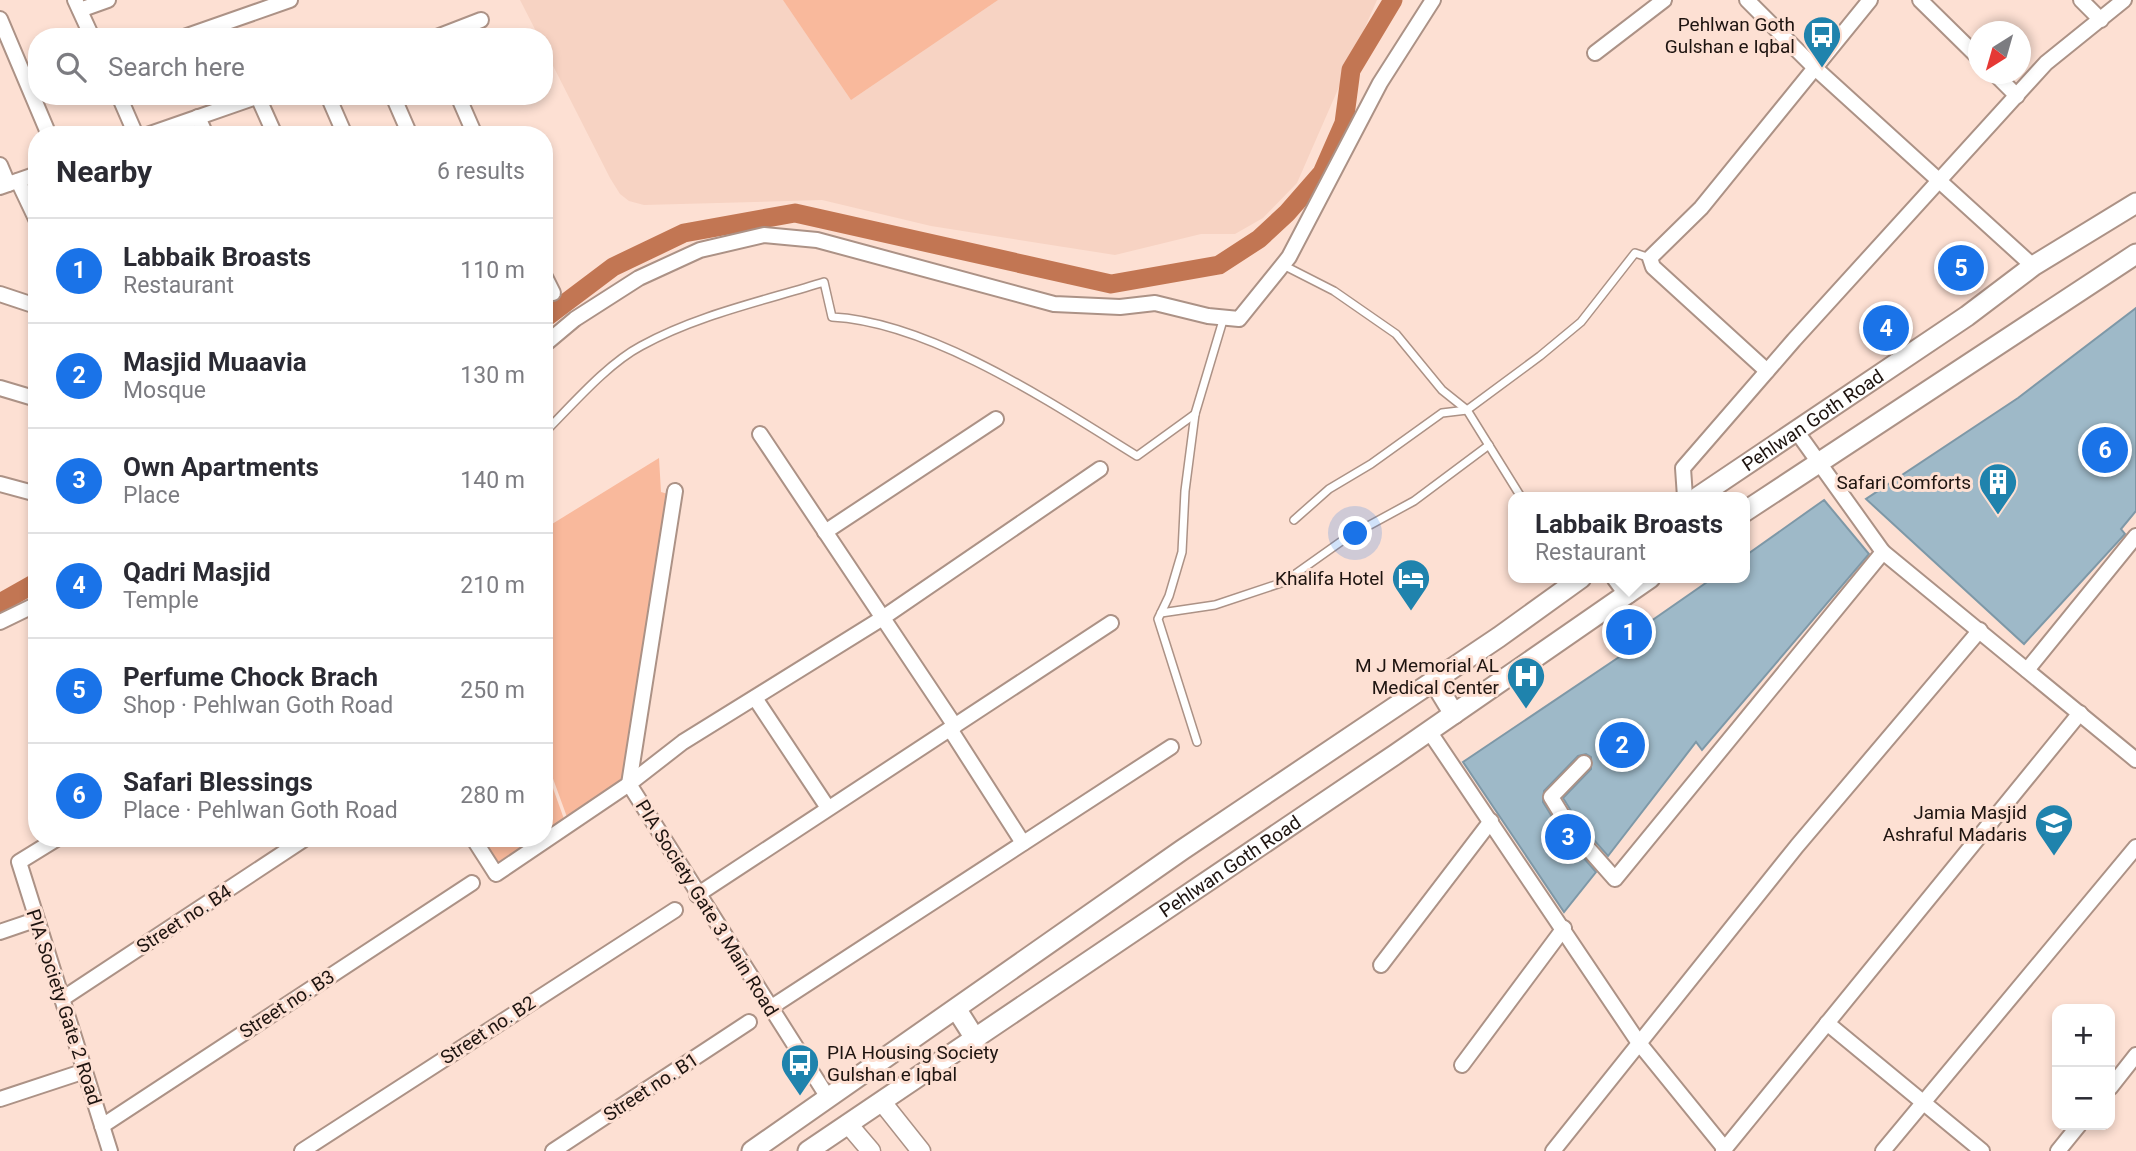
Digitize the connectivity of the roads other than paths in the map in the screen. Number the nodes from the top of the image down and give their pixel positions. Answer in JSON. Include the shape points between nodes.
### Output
{"nodes":[{"id":1,"x":108,"y":0,"type":"edge"},
{"id":2,"x":290,"y":0,"type":"edge"},
{"id":3,"x":1433,"y":0,"type":"edge"},
{"id":4,"x":1664,"y":0,"type":"edge"},
{"id":5,"x":1747,"y":0,"type":"edge"},
{"id":6,"x":1870,"y":0,"type":"edge"},
{"id":7,"x":1920,"y":0,"type":"edge"},
{"id":8,"x":2081,"y":0,"type":"edge"},
{"id":9,"x":2124,"y":0,"type":"edge"},
{"id":10,"x":78,"y":5,"type":"edge"},
{"id":11,"x":0,"y":19,"type":"edge"},
{"id":12,"x":481,"y":20,"type":"dead end"},
{"id":13,"x":2101,"y":20,"type":"junction"},
{"id":14,"x":88,"y":28,"type":"edge"},
{"id":15,"x":210,"y":28,"type":"edge"},
{"id":16,"x":460,"y":28,"type":"edge"},
{"id":17,"x":1968,"y":47,"type":"edge"},
{"id":18,"x":1595,"y":53,"type":"dead end"},
{"id":19,"x":1814,"y":67,"type":"junction"},
{"id":20,"x":2005,"y":84,"type":"edge"},
{"id":21,"x":28,"y":85,"type":"edge"},
{"id":22,"x":2017,"y":96,"type":"junction"},
{"id":23,"x":36,"y":105,"type":"edge"},
{"id":24,"x":122,"y":105,"type":"edge"},
{"id":25,"x":232,"y":105,"type":"edge"},
{"id":26,"x":262,"y":105,"type":"edge"},
{"id":27,"x":332,"y":105,"type":"edge"},
{"id":28,"x":397,"y":105,"type":"edge"},
{"id":29,"x":462,"y":105,"type":"edge"},
{"id":30,"x":198,"y":117,"type":"junction"},
{"id":31,"x":45,"y":126,"type":"edge"},
{"id":32,"x":132,"y":126,"type":"edge"},
{"id":33,"x":172,"y":126,"type":"edge"},
{"id":34,"x":202,"y":126,"type":"edge"},
{"id":35,"x":271,"y":126,"type":"edge"},
{"id":36,"x":341,"y":126,"type":"edge"},
{"id":37,"x":407,"y":126,"type":"edge"},
{"id":38,"x":471,"y":126,"type":"edge"},
{"id":39,"x":0,"y":165,"type":"edge"},
{"id":40,"x":28,"y":177,"type":"edge"},
{"id":41,"x":1938,"y":181,"type":"junction"},
{"id":42,"x":9,"y":184,"type":"edge"},
{"id":43,"x":2136,"y":203,"type":"edge"},
{"id":44,"x":28,"y":209,"type":"edge"},
{"id":45,"x":2136,"y":254,"type":"edge"},
{"id":46,"x":1650,"y":258,"type":"junction"},
{"id":47,"x":1282,"y":265,"type":"junction"},
{"id":48,"x":2033,"y":266,"type":"junction"},
{"id":49,"x":0,"y":294,"type":"edge"},
{"id":50,"x":28,"y":303,"type":"edge"},
{"id":51,"x":1224,"y":317,"type":"junction"},
{"id":52,"x":553,"y":337,"type":"edge"},
{"id":53,"x":1767,"y":371,"type":"junction"},
{"id":54,"x":0,"y":388,"type":"edge"},
{"id":55,"x":28,"y":396,"type":"edge"},
{"id":56,"x":1467,"y":410,"type":"junction"},
{"id":57,"x":1195,"y":414,"type":"junction"},
{"id":58,"x":996,"y":419,"type":"dead end"},
{"id":59,"x":553,"y":423,"type":"edge"},
{"id":60,"x":1797,"y":432,"type":"junction"},
{"id":61,"x":760,"y":434,"type":"dead end"},
{"id":62,"x":1489,"y":445,"type":"junction"},
{"id":63,"x":1821,"y":462,"type":"junction"},
{"id":64,"x":1100,"y":469,"type":"dead end"},
{"id":65,"x":0,"y":484,"type":"edge"},
{"id":66,"x":675,"y":491,"type":"dead end"},
{"id":67,"x":28,"y":492,"type":"edge"},
{"id":68,"x":1518,"y":492,"type":"edge"},
{"id":69,"x":1685,"y":492,"type":"edge"},
{"id":70,"x":1706,"y":492,"type":"edge"},
{"id":71,"x":1750,"y":509,"type":"edge"},
{"id":72,"x":1294,"y":520,"type":"dead end"},
{"id":73,"x":825,"y":532,"type":"junction"},
{"id":74,"x":2136,"y":536,"type":"edge"},
{"id":75,"x":1883,"y":552,"type":"junction"},
{"id":76,"x":1569,"y":583,"type":"edge"},
{"id":77,"x":1622,"y":585,"type":"edge"},
{"id":78,"x":28,"y":608,"type":"edge"},
{"id":79,"x":1161,"y":613,"type":"junction"},
{"id":80,"x":881,"y":619,"type":"junction"},
{"id":81,"x":0,"y":622,"type":"edge"},
{"id":82,"x":1111,"y":623,"type":"dead end"},
{"id":83,"x":1980,"y":630,"type":"junction"},
{"id":84,"x":2027,"y":670,"type":"junction"},
{"id":85,"x":1434,"y":681,"type":"junction"},
{"id":86,"x":755,"y":698,"type":"junction"},
{"id":87,"x":2080,"y":713,"type":"junction"},
{"id":88,"x":1454,"y":714,"type":"junction"},
{"id":89,"x":953,"y":728,"type":"junction"},
{"id":90,"x":1429,"y":731,"type":"junction"},
{"id":91,"x":1198,"y":742,"type":"dead end"},
{"id":92,"x":1171,"y":747,"type":"dead end"},
{"id":93,"x":2136,"y":760,"type":"edge"},
{"id":94,"x":1584,"y":763,"type":"dead end"},
{"id":95,"x":629,"y":784,"type":"junction"},
{"id":96,"x":828,"y":808,"type":"junction"},
{"id":97,"x":1491,"y":821,"type":"junction"},
{"id":98,"x":553,"y":835,"type":"edge"},
{"id":99,"x":1023,"y":843,"type":"junction"},
{"id":100,"x":43,"y":847,"type":"edge"},
{"id":101,"x":292,"y":847,"type":"edge"},
{"id":102,"x":479,"y":847,"type":"edge"},
{"id":103,"x":536,"y":847,"type":"edge"},
{"id":104,"x":2136,"y":847,"type":"edge"},
{"id":105,"x":472,"y":883,"type":"dead end"},
{"id":106,"x":697,"y":895,"type":"junction"},
{"id":107,"x":675,"y":909,"type":"dead end"},
{"id":108,"x":35,"y":920,"type":"junction"},
{"id":109,"x":1564,"y":928,"type":"junction"},
{"id":110,"x":0,"y":932,"type":"edge"},
{"id":111,"x":1381,"y":965,"type":"dead end"},
{"id":112,"x":62,"y":999,"type":"junction"},
{"id":113,"x":770,"y":1008,"type":"junction"},
{"id":114,"x":957,"y":1010,"type":"junction"},
{"id":115,"x":749,"y":1022,"type":"dead end"},
{"id":116,"x":1827,"y":1023,"type":"junction"},
{"id":117,"x":976,"y":1040,"type":"junction"},
{"id":118,"x":1639,"y":1043,"type":"junction"},
{"id":119,"x":2136,"y":1055,"type":"edge"},
{"id":120,"x":1462,"y":1065,"type":"dead end"},
{"id":121,"x":85,"y":1071,"type":"junction"},
{"id":122,"x":2115,"y":1082,"type":"edge"},
{"id":123,"x":827,"y":1096,"type":"junction"},
{"id":124,"x":0,"y":1100,"type":"edge"},
{"id":125,"x":882,"y":1102,"type":"junction"},
{"id":126,"x":1923,"y":1102,"type":"junction"},
{"id":127,"x":848,"y":1124,"type":"junction"},
{"id":128,"x":102,"y":1126,"type":"junction"},
{"id":129,"x":2075,"y":1130,"type":"edge"},
{"id":130,"x":1724,"y":1150,"type":"edge"},
{"id":131,"x":110,"y":1151,"type":"edge"},
{"id":132,"x":302,"y":1151,"type":"edge"},
{"id":133,"x":553,"y":1151,"type":"edge"},
{"id":134,"x":752,"y":1151,"type":"edge"},
{"id":135,"x":808,"y":1151,"type":"edge"},
{"id":136,"x":871,"y":1151,"type":"edge"},
{"id":137,"x":921,"y":1151,"type":"edge"},
{"id":138,"x":1553,"y":1151,"type":"edge"},
{"id":139,"x":1883,"y":1151,"type":"edge"},
{"id":140,"x":1982,"y":1151,"type":"edge"},
{"id":141,"x":2058,"y":1151,"type":"edge"}],
"edges":[{"from":1,"to":10,"type":"street"},
{"from":2,"to":15,"type":"street"},
{"from":3,"to":47,"type":"street","via":[[1380,83]]},
{"from":4,"to":18,"type":"street"},
{"from":5,"to":19,"type":"street"},
{"from":6,"to":19,"type":"street"},
{"from":7,"to":17,"type":"street"},
{"from":8,"to":13,"type":"street"},
{"from":9,"to":13,"type":"street"},
{"from":10,"to":14,"type":"street"},
{"from":11,"to":21,"type":"street"},
{"from":12,"to":16,"type":"street"},
{"from":13,"to":22,"type":"street","via":[[2046,63]]},
{"from":19,"to":41,"type":"street"},
{"from":19,"to":46,"type":"street","via":[[1701,208]]},
{"from":20,"to":22,"type":"street"},
{"from":22,"to":41,"type":"street"},
{"from":23,"to":31,"type":"street"},
{"from":24,"to":32,"type":"street"},
{"from":25,"to":30,"type":"street"},
{"from":26,"to":35,"type":"street"},
{"from":27,"to":36,"type":"street"},
{"from":28,"to":37,"type":"street"},
{"from":29,"to":38,"type":"street"},
{"from":30,"to":33,"type":"street"},
{"from":30,"to":34,"type":"street"},
{"from":39,"to":42,"type":"street"},
{"from":40,"to":42,"type":"street"},
{"from":41,"to":48,"type":"street"},
{"from":41,"to":53,"type":"street"},
{"from":42,"to":44,"type":"street"},
{"from":43,"to":48,"type":"main road","name":"Pehlwan Goth Road"},
{"from":45,"to":63,"type":"main road","name":"Pehlwan Goth Road"},
{"from":46,"to":53,"type":"street","via":[[1653,267]]},
{"from":46,"to":56,"type":"lane","via":[[1635,253],[1581,322]]},
{"from":47,"to":51,"type":"street","via":[[1240,318]]},
{"from":47,"to":56,"type":"lane","via":[[1334,291],[1395,334],[1442,390]]},
{"from":48,"to":60,"type":"main road","name":"Pehlwan Goth Road"},
{"from":49,"to":50,"type":"street"},
{"from":51,"to":52,"type":"street","via":[[1155,303],[1120,307],[1054,304],[817,240],[764,235],[700,250],[639,278]]},
{"from":51,"to":57,"type":"lane"},
{"from":53,"to":69,"type":"street","via":[[1684,468]]},
{"from":54,"to":55,"type":"street"},
{"from":56,"to":62,"type":"lane"},
{"from":56,"to":72,"type":"lane","via":[[1442,414],[1329,489]]},
{"from":57,"to":59,"type":"lane","via":[[1137,456],[1027,389],[949,349],[855,318],[832,317],[824,282],[695,321],[639,347]]},
{"from":57,"to":79,"type":"lane","via":[[1182,552]]},
{"from":58,"to":73,"type":"street"},
{"from":60,"to":63,"type":"street"},
{"from":60,"to":70,"type":"main road","name":"Pehlwan Goth Road"},
{"from":61,"to":73,"type":"street"},
{"from":62,"to":68,"type":"lane"},
{"from":62,"to":79,"type":"lane","via":[[1414,501],[1346,538],[1284,582],[1215,606]]},
{"from":63,"to":71,"type":"main road","name":"Pehlwan Goth Road"},
{"from":63,"to":75,"type":"street"},
{"from":64,"to":80,"type":"street"},
{"from":65,"to":67,"type":"street"},
{"from":66,"to":95,"type":"street"},
{"from":73,"to":80,"type":"street"},
{"from":74,"to":84,"type":"street"},
{"from":75,"to":83,"type":"street"},
{"from":75,"to":94,"type":"street","via":[[1615,879],[1570,828],[1550,797]]},
{"from":76,"to":85,"type":"main road","name":"Pehlwan Goth Road"},
{"from":77,"to":88,"type":"main road","name":"Pehlwan Goth Road"},
{"from":78,"to":81,"type":"street"},
{"from":79,"to":91,"type":"lane","via":[[1158,619]]},
{"from":80,"to":86,"type":"street"},
{"from":80,"to":89,"type":"street"},
{"from":82,"to":89,"type":"street"},
{"from":83,"to":84,"type":"street"},
{"from":83,"to":118,"type":"street","via":[[1797,846]]},
{"from":84,"to":87,"type":"street"},
{"from":85,"to":88,"type":"main road"},
{"from":85,"to":114,"type":"main road","name":"Pehlwan Goth Road","via":[[1182,850]]},
{"from":86,"to":95,"type":"street"},
{"from":86,"to":96,"type":"street"},
{"from":87,"to":93,"type":"street"},
{"from":87,"to":116,"type":"street"},
{"from":88,"to":90,"type":"main road","name":"Pehlwan Goth Road"},
{"from":89,"to":96,"type":"street"},
{"from":89,"to":99,"type":"street"},
{"from":90,"to":97,"type":"street"},
{"from":90,"to":117,"type":"main road","name":"Pehlwan Goth Road"},
{"from":92,"to":99,"type":"street"},
{"from":95,"to":98,"type":"street","name":"PIA Society Gate 3 Main Road"},
{"from":95,"to":106,"type":"street","name":"PIA Society Gate 3 Main Road"},
{"from":96,"to":106,"type":"street"},
{"from":97,"to":109,"type":"street"},
{"from":97,"to":111,"type":"street"},
{"from":99,"to":113,"type":"street"},
{"from":100,"to":108,"type":"street","name":"PIA Society Gate 2 Road","via":[[19,862]]},
{"from":101,"to":112,"type":"street","name":"Street no. B4"},
{"from":102,"to":103,"type":"street","name":"PIA Society Gate 3 Main Road","via":[[496,874]]},
{"from":104,"to":126,"type":"street"},
{"from":105,"to":128,"type":"street","name":"Street no. B3"},
{"from":106,"to":113,"type":"street","name":"PIA Society Gate 3 Main Road"},
{"from":107,"to":132,"type":"street","name":"Street no. B2"},
{"from":108,"to":110,"type":"street"},
{"from":108,"to":112,"type":"street","name":"PIA Society Gate 2 Road"},
{"from":109,"to":118,"type":"street"},
{"from":109,"to":120,"type":"street"},
{"from":112,"to":121,"type":"street","name":"PIA Society Gate 2 Road"},
{"from":113,"to":123,"type":"street","name":"PIA Society Gate 3 Main Road"},
{"from":114,"to":117,"type":"main road"},
{"from":114,"to":123,"type":"main road","name":"Pehlwan Goth Road"},
{"from":115,"to":133,"type":"street","name":"Street no. B1"},
{"from":116,"to":126,"type":"street"},
{"from":116,"to":130,"type":"street"},
{"from":117,"to":125,"type":"main road","name":"Pehlwan Goth Road"},
{"from":118,"to":130,"type":"street"},
{"from":118,"to":138,"type":"street"},
{"from":119,"to":122,"type":"street"},
{"from":121,"to":124,"type":"street"},
{"from":121,"to":128,"type":"street","name":"PIA Society Gate 2 Road"},
{"from":123,"to":134,"type":"main road","name":"Pehlwan Goth Road"},
{"from":125,"to":127,"type":"main road","name":"Pehlwan Goth Road"},
{"from":125,"to":137,"type":"street"},
{"from":126,"to":139,"type":"street"},
{"from":126,"to":140,"type":"street"},
{"from":127,"to":135,"type":"main road","name":"Pehlwan Goth Road"},
{"from":127,"to":136,"type":"street"},
{"from":128,"to":131,"type":"street","name":"PIA Society Gate 2 Road"},
{"from":129,"to":141,"type":"street"}]}
